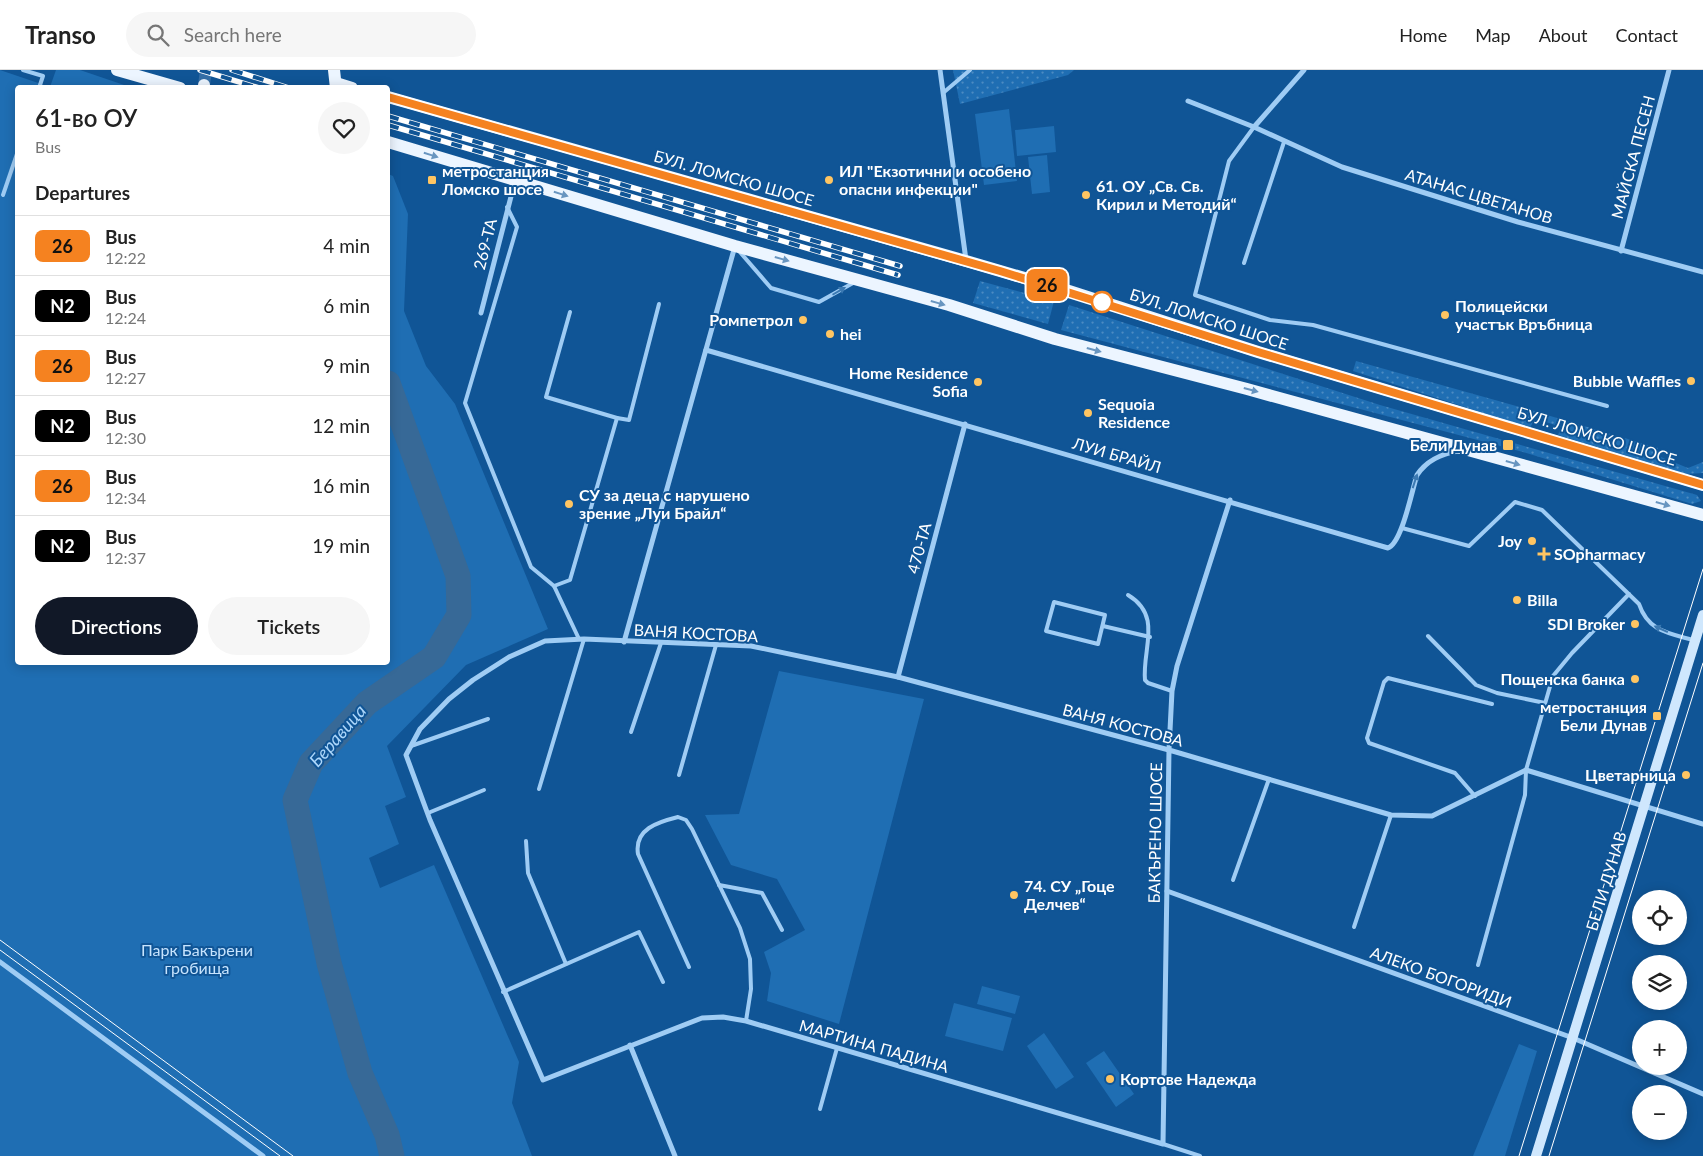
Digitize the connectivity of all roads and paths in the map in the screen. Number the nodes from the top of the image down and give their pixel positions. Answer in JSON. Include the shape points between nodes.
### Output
{"nodes":[{"id":1,"x":23,"y":70,"type":"edge"},
{"id":2,"x":117,"y":70,"type":"edge"},
{"id":3,"x":334,"y":70,"type":"edge"},
{"id":4,"x":940,"y":70,"type":"edge"},
{"id":5,"x":970,"y":70,"type":"edge"},
{"id":6,"x":1304,"y":70,"type":"edge"},
{"id":7,"x":1669,"y":70,"type":"edge"},
{"id":8,"x":40,"y":85,"type":"edge"},
{"id":9,"x":170,"y":85,"type":"edge"},
{"id":10,"x":336,"y":85,"type":"edge"},
{"id":11,"x":943,"y":94,"type":"junction"},
{"id":12,"x":390,"y":98,"type":"edge"},
{"id":13,"x":1188,"y":101,"type":"dead end"},
{"id":14,"x":1254,"y":127,"type":"junction"},
{"id":15,"x":1284,"y":142,"type":"junction"},
{"id":16,"x":390,"y":143,"type":"edge"},
{"id":17,"x":15,"y":160,"type":"edge"},
{"id":18,"x":515,"y":180,"type":"junction"},
{"id":19,"x":3,"y":195,"type":"dead end"},
{"id":20,"x":507,"y":207,"type":"junction"},
{"id":21,"x":735,"y":246,"type":"junction"},
{"id":22,"x":1621,"y":251,"type":"junction"},
{"id":23,"x":966,"y":261,"type":"junction"},
{"id":24,"x":1244,"y":263,"type":"dead end"},
{"id":25,"x":1703,"y":272,"type":"edge"},
{"id":26,"x":858,"y":280,"type":"junction"},
{"id":27,"x":659,"y":304,"type":"dead end"},
{"id":28,"x":570,"y":312,"type":"dead end"},
{"id":29,"x":481,"y":313,"type":"dead end"},
{"id":30,"x":706,"y":350,"type":"junction"},
{"id":31,"x":1607,"y":406,"type":"dead end"},
{"id":32,"x":617,"y":418,"type":"junction"},
{"id":33,"x":965,"y":424,"type":"junction"},
{"id":34,"x":1466,"y":450,"type":"junction"},
{"id":35,"x":1703,"y":485,"type":"edge"},
{"id":36,"x":1230,"y":500,"type":"junction"},
{"id":37,"x":1703,"y":515,"type":"edge"},
{"id":38,"x":1402,"y":528,"type":"junction"},
{"id":39,"x":554,"y":586,"type":"junction"},
{"id":40,"x":1629,"y":594,"type":"junction"},
{"id":41,"x":1128,"y":595,"type":"dead end"},
{"id":42,"x":1703,"y":615,"type":"edge"},
{"id":43,"x":1103,"y":626,"type":"junction"},
{"id":44,"x":1428,"y":636,"type":"dead end"},
{"id":45,"x":1150,"y":637,"type":"junction"},
{"id":46,"x":582,"y":639,"type":"junction"},
{"id":47,"x":1695,"y":641,"type":"junction"},
{"id":48,"x":624,"y":642,"type":"junction"},
{"id":49,"x":661,"y":643,"type":"junction"},
{"id":50,"x":716,"y":645,"type":"junction"},
{"id":51,"x":898,"y":677,"type":"junction"},
{"id":52,"x":1172,"y":691,"type":"junction"},
{"id":53,"x":1492,"y":704,"type":"dead end"},
{"id":54,"x":1545,"y":704,"type":"junction"},
{"id":55,"x":488,"y":719,"type":"dead end"},
{"id":56,"x":631,"y":732,"type":"dead end"},
{"id":57,"x":409,"y":747,"type":"junction"},
{"id":58,"x":1169,"y":750,"type":"junction"},
{"id":59,"x":1526,"y":770,"type":"junction"},
{"id":60,"x":679,"y":775,"type":"dead end"},
{"id":61,"x":1269,"y":779,"type":"junction"},
{"id":62,"x":484,"y":790,"type":"dead end"},
{"id":63,"x":539,"y":790,"type":"dead end"},
{"id":64,"x":1476,"y":796,"type":"junction"},
{"id":65,"x":1645,"y":805,"type":"junction"},
{"id":66,"x":428,"y":813,"type":"junction"},
{"id":67,"x":1391,"y":815,"type":"junction"},
{"id":68,"x":1703,"y":824,"type":"edge"},
{"id":69,"x":526,"y":841,"type":"dead end"},
{"id":70,"x":1233,"y":880,"type":"dead end"},
{"id":71,"x":719,"y":885,"type":"junction"},
{"id":72,"x":1167,"y":890,"type":"junction"},
{"id":73,"x":1354,"y":927,"type":"dead end"},
{"id":74,"x":782,"y":930,"type":"dead end"},
{"id":75,"x":0,"y":962,"type":"edge"},
{"id":76,"x":566,"y":964,"type":"junction"},
{"id":77,"x":1478,"y":965,"type":"dead end"},
{"id":78,"x":689,"y":967,"type":"dead end"},
{"id":79,"x":663,"y":982,"type":"dead end"},
{"id":80,"x":504,"y":992,"type":"junction"},
{"id":81,"x":746,"y":1021,"type":"junction"},
{"id":82,"x":1573,"y":1038,"type":"junction"},
{"id":83,"x":630,"y":1045,"type":"junction"},
{"id":84,"x":837,"y":1048,"type":"junction"},
{"id":85,"x":1703,"y":1094,"type":"edge"},
{"id":86,"x":820,"y":1109,"type":"dead end"},
{"id":87,"x":1163,"y":1144,"type":"junction"},
{"id":88,"x":263,"y":1156,"type":"edge"},
{"id":89,"x":675,"y":1156,"type":"edge"},
{"id":90,"x":1200,"y":1156,"type":"edge"},
{"id":91,"x":1536,"y":1156,"type":"edge"}],
"edges":[{"from":1,"to":8,"type":"lane","via":[[43,76]]},
{"from":2,"to":9,"type":"main road"},
{"from":3,"to":10,"type":"main road"},
{"from":4,"to":11,"type":"street"},
{"from":5,"to":11,"type":"lane"},
{"from":6,"to":14,"type":"street"},
{"from":7,"to":22,"type":"street","name":"МАЙСКА ПЕСЕН"},
{"from":11,"to":23,"type":"street"},
{"from":12,"to":23,"type":"main road","name":"БУЛ. ЛОМСКО ШОСЕ"},
{"from":13,"to":14,"type":"street","name":"АТАНАС ЦВЕТАНОВ"},
{"from":14,"to":15,"type":"street","name":"АТАНАС ЦВЕТАНОВ"},
{"from":14,"to":31,"type":"lane","via":[[1229,161],[1195,295],[1270,320],[1313,325]]},
{"from":15,"to":22,"type":"street","name":"АТАНАС ЦВЕТАНОВ","via":[[1342,167]]},
{"from":15,"to":24,"type":"lane"},
{"from":16,"to":18,"type":"main road","one_way":true},
{"from":17,"to":19,"type":"lane"},
{"from":18,"to":20,"type":"street","name":"269-ТА"},
{"from":18,"to":21,"type":"main road","one_way":true},
{"from":20,"to":29,"type":"street","name":"269-ТА"},
{"from":20,"to":39,"type":"lane","via":[[517,227],[465,403],[531,567]]},
{"from":21,"to":26,"type":"main road","one_way":true},
{"from":21,"to":26,"type":"lane","one_way":true,"via":[[770,288],[811,300],[819,302]]},
{"from":21,"to":30,"type":"street"},
{"from":22,"to":25,"type":"street","name":"АТАНАС ЦВЕТАНОВ"},
{"from":23,"to":35,"type":"main road","name":"БУЛ. ЛОМСКО ШОСЕ"},
{"from":26,"to":34,"type":"main road","one_way":true,"via":[[1054,339],[1247,388]]},
{"from":27,"to":32,"type":"lane","via":[[629,420]]},
{"from":28,"to":32,"type":"lane","via":[[546,398]]},
{"from":30,"to":33,"type":"street","name":"ЛУИ БРАЙЛ"},
{"from":30,"to":48,"type":"street"},
{"from":32,"to":39,"type":"lane","via":[[570,580]]},
{"from":33,"to":36,"type":"street","name":"ЛУИ БРАЙЛ"},
{"from":33,"to":51,"type":"street","name":"470-ТА"},
{"from":34,"to":37,"type":"main road","one_way":true},
{"from":38,"to":34,"type":"street","name":"ЛУИ БРАЙЛ","one_way":true,"via":[[1421,469],[1432,459]]},
{"from":36,"to":38,"type":"street","name":"ЛУИ БРАЙЛ","via":[[1388,548],[1394,544]]},
{"from":36,"to":52,"type":"street","name":"БАКЪРЕНО ШОСЕ"},
{"from":38,"to":40,"type":"lane","via":[[1469,546],[1514,502],[1524,504],[1542,510]]},
{"from":39,"to":46,"type":"lane"},
{"from":47,"to":40,"type":"lane","one_way":true,"via":[[1657,629],[1643,616],[1639,604]]},
{"from":40,"to":54,"type":"lane","via":[[1553,676]]},
{"from":41,"to":45,"type":"lane","via":[[1145,612]]},
{"from":42,"to":47,"type":"street","name":"БЕЛИ ДУНАВ"},
{"from":43,"to":43,"type":"lane","via":[[1096,645],[1046,631],[1054,602],[1104,614]]},
{"from":43,"to":45,"type":"lane"},
{"from":44,"to":54,"type":"lane","via":[[1476,685]]},
{"from":45,"to":52,"type":"lane","via":[[1146,680]]},
{"from":46,"to":48,"type":"street","name":"ВАНЯ КОСТОВА"},
{"from":46,"to":57,"type":"street","name":"ВАНЯ КОСТОВА","via":[[545,641],[494,666],[449,699],[420,729]]},
{"from":46,"to":63,"type":"lane"},
{"from":47,"to":65,"type":"street","name":"БЕЛИ ДУНАВ"},
{"from":48,"to":49,"type":"street","name":"ВАНЯ КОСТОВА"},
{"from":49,"to":50,"type":"street","name":"ВАНЯ КОСТОВА"},
{"from":49,"to":56,"type":"lane"},
{"from":50,"to":51,"type":"street","name":"ВАНЯ КОСТОВА","via":[[751,646]]},
{"from":50,"to":60,"type":"lane"},
{"from":51,"to":58,"type":"street","name":"ВАНЯ КОСТОВА"},
{"from":52,"to":58,"type":"street","name":"БАКЪРЕНО ШОСЕ"},
{"from":53,"to":64,"type":"lane","via":[[1388,678],[1367,738],[1369,744],[1455,773]]},
{"from":54,"to":59,"type":"lane"},
{"from":55,"to":57,"type":"lane"},
{"from":57,"to":66,"type":"street","via":[[406,755]]},
{"from":58,"to":61,"type":"street","name":"ВАНЯ КОСТОВА"},
{"from":58,"to":72,"type":"street","name":"БАКЪРЕНО ШОСЕ"},
{"from":59,"to":64,"type":"street","name":"ВАНЯ КОСТОВА"},
{"from":59,"to":65,"type":"street"},
{"from":59,"to":77,"type":"lane","via":[[1525,795]]},
{"from":61,"to":67,"type":"street","name":"ВАНЯ КОСТОВА"},
{"from":61,"to":70,"type":"lane"},
{"from":62,"to":66,"type":"lane"},
{"from":64,"to":67,"type":"street","name":"ВАНЯ КОСТОВА","via":[[1432,816]]},
{"from":65,"to":68,"type":"street"},
{"from":65,"to":82,"type":"street","name":"БЕЛИ ДУНАВ"},
{"from":66,"to":80,"type":"street"},
{"from":67,"to":73,"type":"lane"},
{"from":69,"to":76,"type":"lane","via":[[528,873]]},
{"from":71,"to":74,"type":"lane","via":[[762,894]]},
{"from":71,"to":78,"type":"lane","via":[[686,820],[678,817],[638,836],[638,854]]},
{"from":71,"to":81,"type":"lane","via":[[740,928],[750,958],[751,989]]},
{"from":72,"to":82,"type":"street","name":"АЛЕКО БОГОРИДИ"},
{"from":72,"to":87,"type":"street","name":"БАКЪРЕНО ШОСЕ"},
{"from":75,"to":88,"type":"street"},
{"from":76,"to":79,"type":"lane","via":[[639,932]]},
{"from":76,"to":80,"type":"lane"},
{"from":80,"to":83,"type":"street","name":"МАРТИНА ПАДИНА","via":[[543,1080]]},
{"from":81,"to":83,"type":"street","name":"МАРТИНА ПАДИНА","via":[[702,1018]]},
{"from":81,"to":84,"type":"street","name":"МАРТИНА ПАДИНА"},
{"from":82,"to":85,"type":"street","name":"АЛЕКО БОГОРИДИ"},
{"from":82,"to":91,"type":"street","name":"БЕЛИ ДУНАВ"},
{"from":83,"to":89,"type":"street"},
{"from":84,"to":86,"type":"lane"},
{"from":84,"to":87,"type":"street","name":"МАРТИНА ПАДИНА"},
{"from":87,"to":90,"type":"lane","name":"МАРТИНА ПАДИНА"}]}
